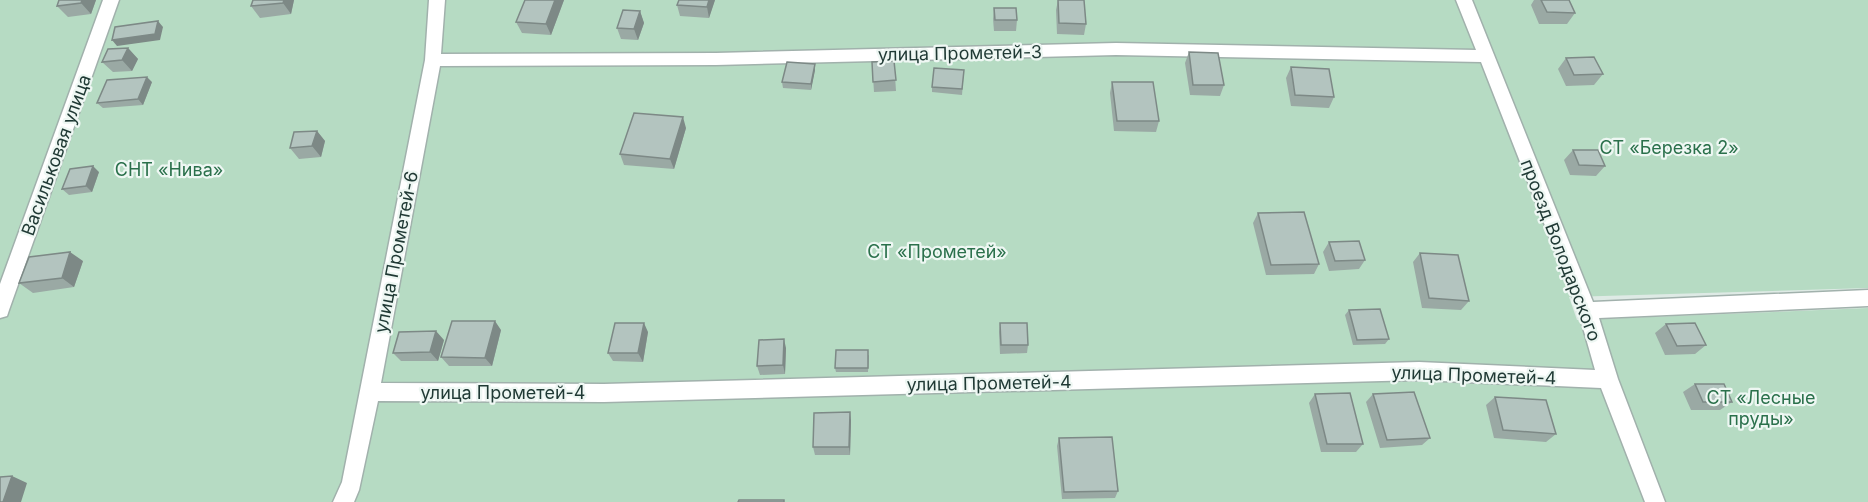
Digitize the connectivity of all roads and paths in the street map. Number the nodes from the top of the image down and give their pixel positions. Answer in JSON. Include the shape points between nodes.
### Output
{"nodes":[{"id":1,"x":111,"y":0,"type":"edge"},
{"id":2,"x":438,"y":0,"type":"edge"},
{"id":3,"x":1464,"y":0,"type":"edge"},
{"id":4,"x":1486,"y":56,"type":"junction"},
{"id":5,"x":433,"y":60,"type":"junction"},
{"id":6,"x":1868,"y":298,"type":"edge"},
{"id":7,"x":0,"y":310,"type":"edge"},
{"id":8,"x":1587,"y":310,"type":"junction"},
{"id":9,"x":1608,"y":379,"type":"junction"},
{"id":10,"x":369,"y":392,"type":"junction"},
{"id":11,"x":343,"y":502,"type":"edge"},
{"id":12,"x":1655,"y":502,"type":"edge"}],
"edges":[{"from":1,"to":7,"type":"street","name":"Васильковая улица"},
{"from":2,"to":5,"type":"street","name":"улица Прометей-6"},
{"from":3,"to":4,"type":"street","name":"проезд Володарского"},
{"from":4,"to":5,"type":"street","name":"улица Прометей-3","via":[[1116,49],[716,59]]},
{"from":4,"to":8,"type":"street","name":"проезд Володарского"},
{"from":5,"to":10,"type":"street","name":"улица Прометей-6"},
{"from":6,"to":8,"type":"street"},
{"from":8,"to":9,"type":"street","name":"проезд Володарского"},
{"from":9,"to":10,"type":"street","name":"улица Прометей-4","via":[[1419,371],[604,393]]},
{"from":9,"to":12,"type":"street","name":"проезд Володарского"},
{"from":10,"to":11,"type":"street","name":"улица Прометей-6","via":[[352,483]]}]}
